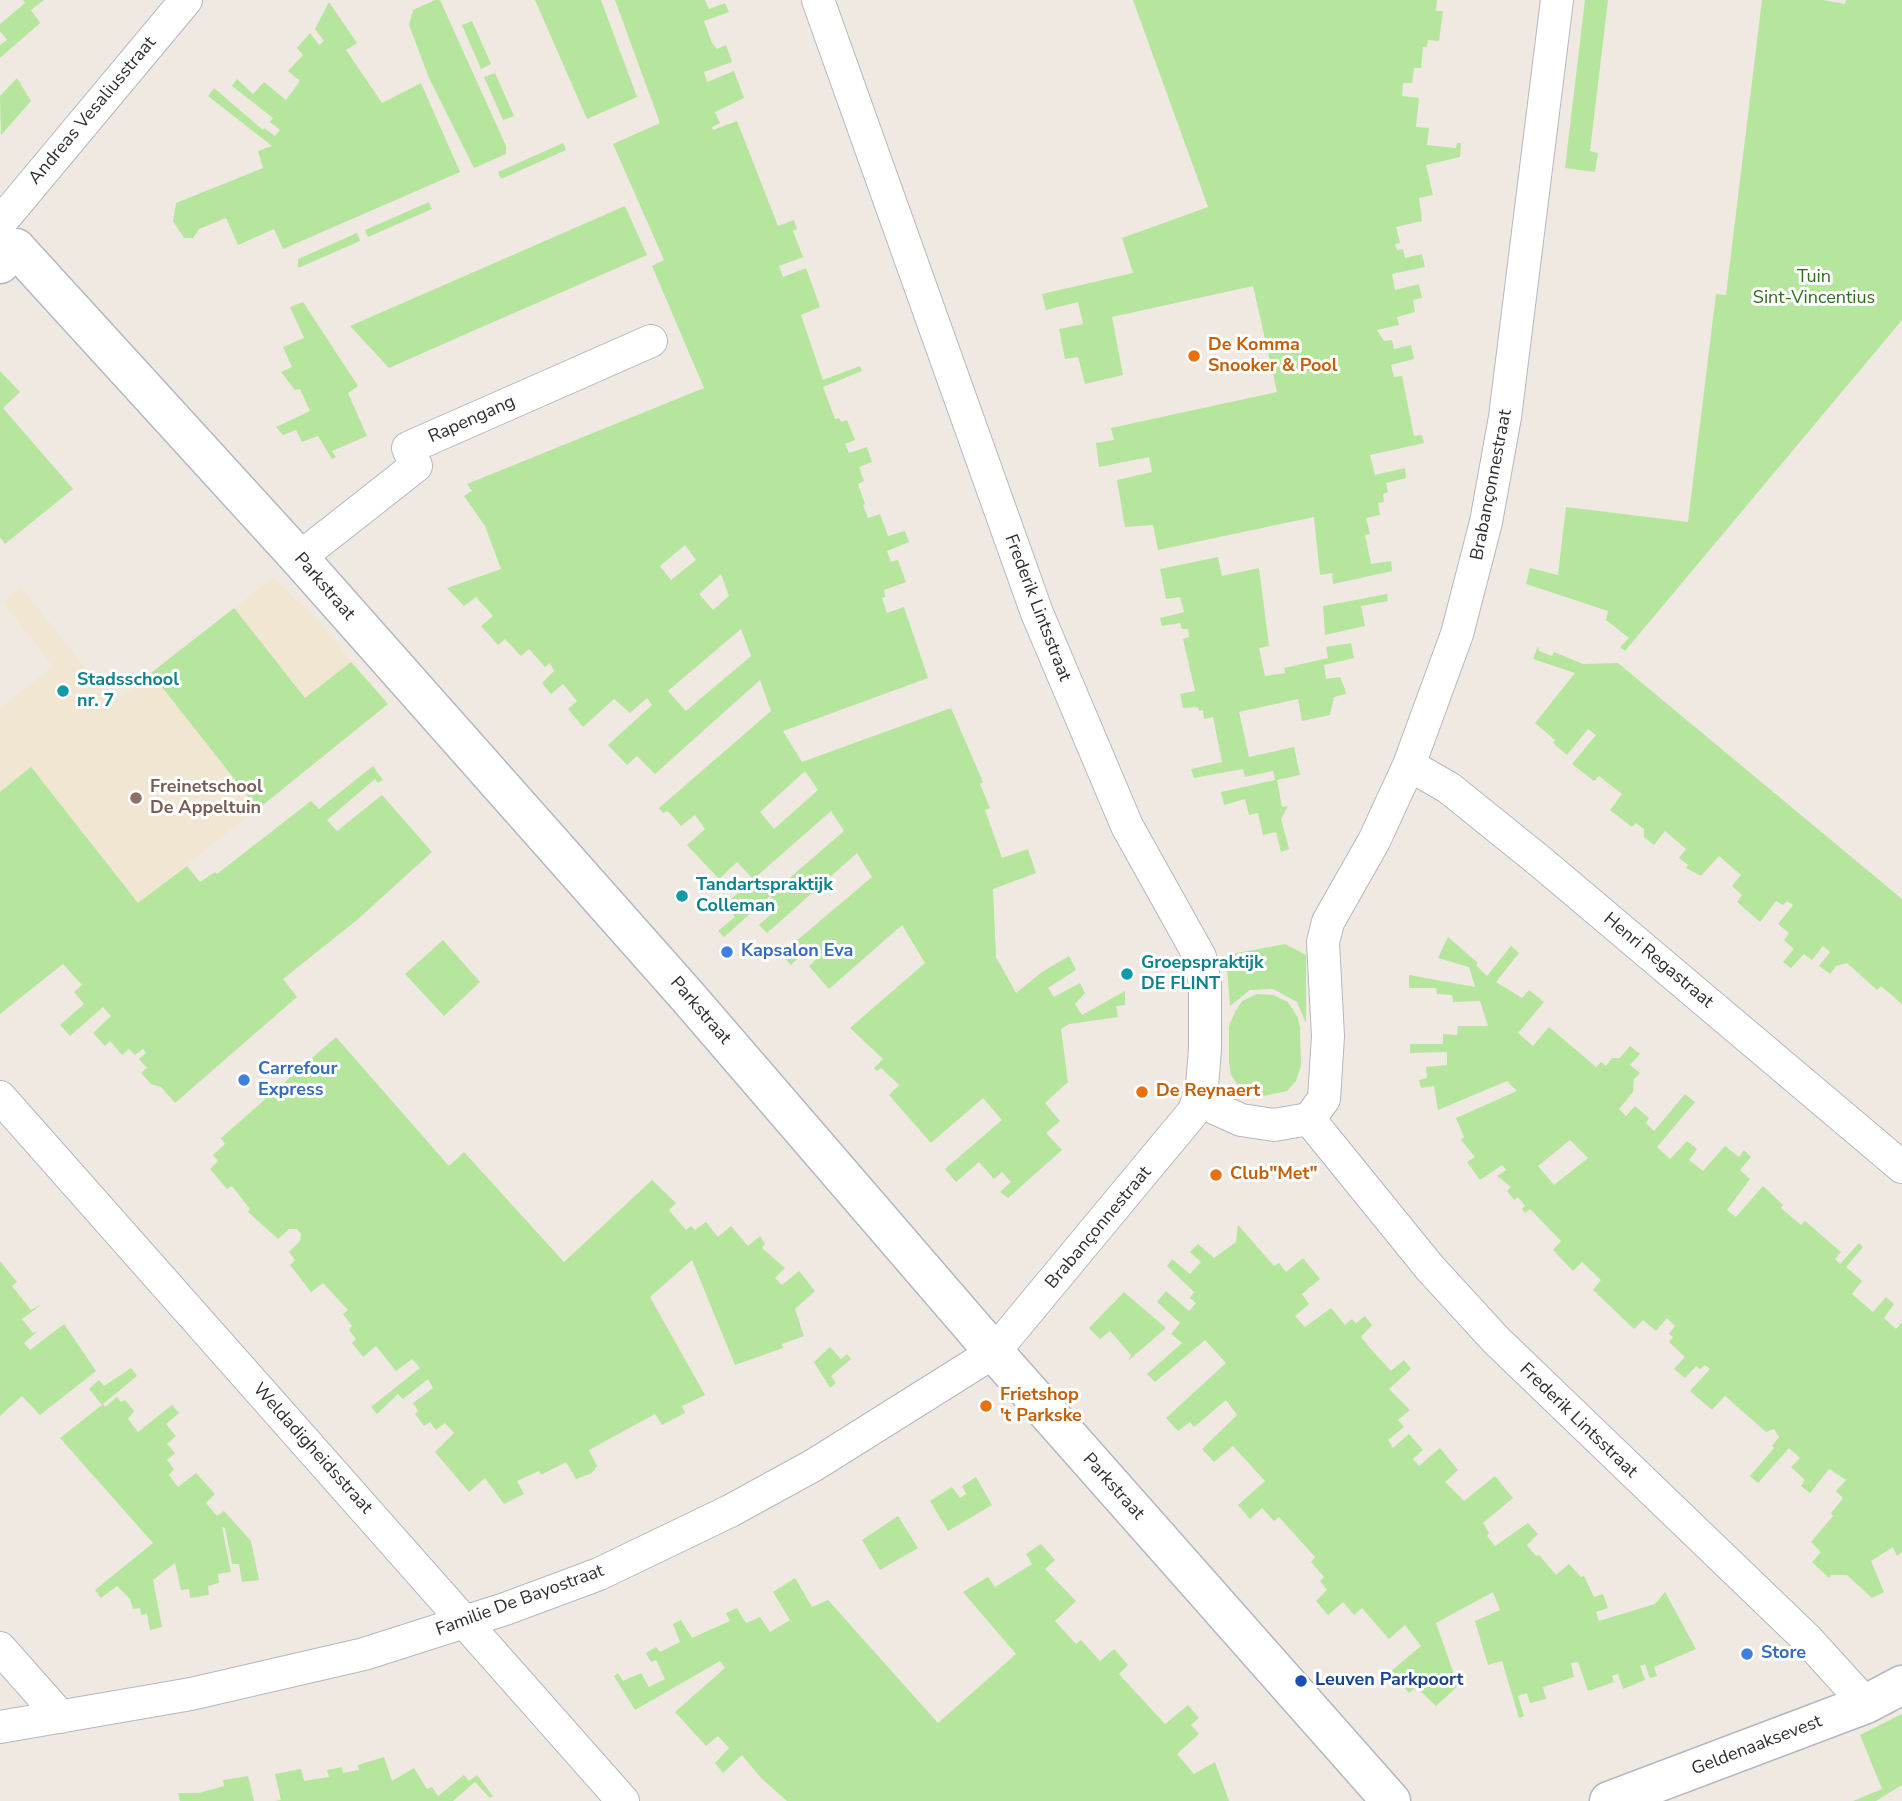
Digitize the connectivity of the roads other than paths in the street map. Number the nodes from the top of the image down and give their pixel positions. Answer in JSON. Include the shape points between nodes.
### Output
{"nodes":[{"id":1,"x":186,"y":0,"type":"edge"},
{"id":2,"x":818,"y":0,"type":"edge"},
{"id":3,"x":1557,"y":0,"type":"edge"},
{"id":4,"x":4,"y":241,"type":"edge"},
{"id":5,"x":651,"y":341,"type":"dead end"},
{"id":6,"x":299,"y":558,"type":"junction"},
{"id":7,"x":1409,"y":765,"type":"junction"},
{"id":8,"x":0,"y":1097,"type":"edge"},
{"id":9,"x":1199,"y":1101,"type":"junction"},
{"id":10,"x":1309,"y":1119,"type":"junction"},
{"id":11,"x":1902,"y":1167,"type":"edge"},
{"id":12,"x":994,"y":1352,"type":"junction"},
{"id":13,"x":465,"y":1622,"type":"junction"},
{"id":14,"x":0,"y":1648,"type":"edge"},
{"id":15,"x":1902,"y":1685,"type":"edge"},
{"id":16,"x":1867,"y":1704,"type":"junction"},
{"id":17,"x":61,"y":1717,"type":"junction"},
{"id":18,"x":0,"y":1727,"type":"edge"},
{"id":19,"x":1640,"y":1797,"type":"edge"},
{"id":20,"x":623,"y":1801,"type":"edge"},
{"id":21,"x":1391,"y":1801,"type":"edge"},
{"id":22,"x":1609,"y":1801,"type":"edge"}],
"edges":[{"from":1,"to":4,"type":"street","name":"Andreas Vesaliusstraat"},
{"from":2,"to":9,"type":"street","name":"Frederik Lintsstraat","via":[[1037,613],[1127,826],[1200,957],[1205,984],[1205,1049]]},
{"from":3,"to":7,"type":"street","name":"Brabançonnestraat","via":[[1505,417],[1486,522],[1457,634]]},
{"from":4,"to":6,"type":"street","name":"Parkstraat"},
{"from":5,"to":6,"type":"street","name":"Rapengang","via":[[408,448],[416,466]]},
{"from":6,"to":12,"type":"street","name":"Parkstraat","via":[[688,997]]},
{"from":7,"to":10,"type":"street","name":"Brabançonnestraat","via":[[1374,841],[1328,922],[1323,942],[1328,1062],[1324,1099]]},
{"from":7,"to":11,"type":"street","name":"Henri Regastraat","via":[[1449,788],[1542,863]]},
{"from":8,"to":13,"type":"street","name":"Weldadigheidsstraat"},
{"from":9,"to":10,"type":"street","via":[[1226,1115],[1258,1123]]},
{"from":9,"to":12,"type":"street","name":"Brabançonnestraat","via":[[1187,1122]]},
{"from":10,"to":16,"type":"street","name":"Frederik Lintsstraat","via":[[1430,1268],[1496,1340],[1807,1639]]},
{"from":12,"to":13,"type":"street","name":"Familie De Bayostraat","via":[[814,1465],[730,1511],[598,1574]]},
{"from":12,"to":21,"type":"street","name":"Parkstraat"},
{"from":13,"to":17,"type":"street","name":"Familie De Bayostraat","via":[[364,1654],[254,1681]]},
{"from":13,"to":20,"type":"street","name":"Weldadigheidsstraat"},
{"from":14,"to":17,"type":"street"},
{"from":15,"to":16,"type":"street","name":"Geldenaaksevest"},
{"from":16,"to":19,"type":"street","name":"Geldenaaksevest"},
{"from":17,"to":18,"type":"street","name":"Familie De Bayostraat"},
{"from":19,"to":22,"type":"street","name":"Geldenaaksevest"}]}
